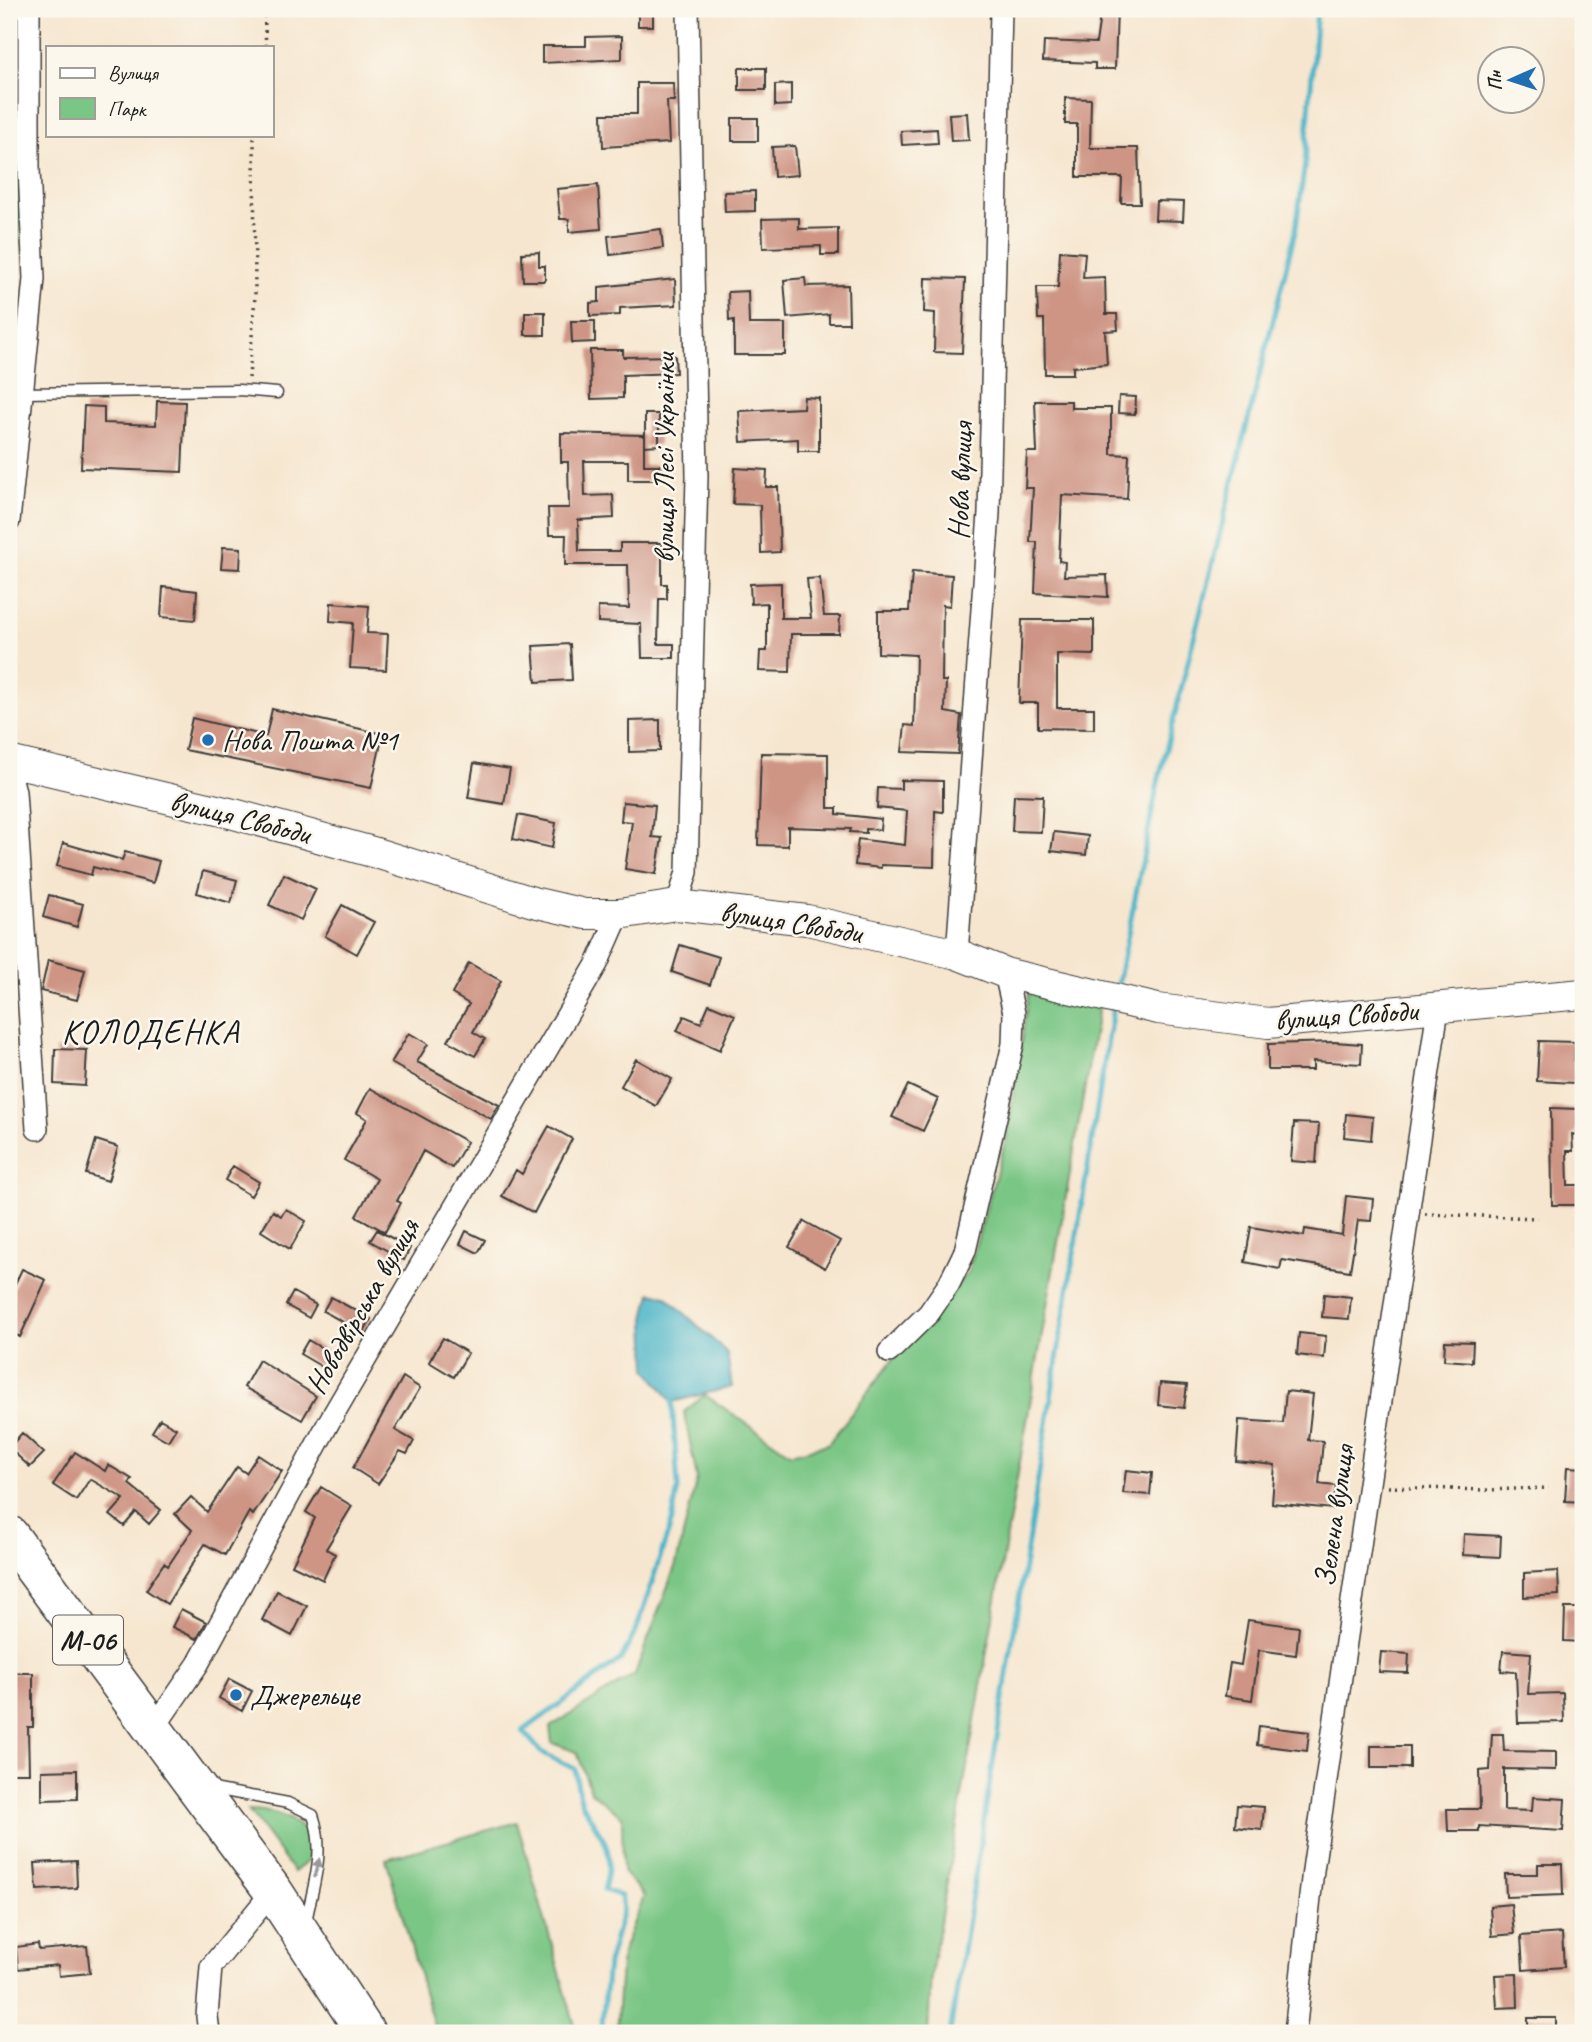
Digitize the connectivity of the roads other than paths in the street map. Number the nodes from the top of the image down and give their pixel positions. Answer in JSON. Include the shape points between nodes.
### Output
{"nodes":[{"id":1,"x":29,"y":9,"type":"edge"},
{"id":2,"x":688,"y":9,"type":"edge"},
{"id":3,"x":1001,"y":9,"type":"edge"},
{"id":4,"x":22,"y":393,"type":"junction"},
{"id":5,"x":277,"y":393,"type":"dead end"},
{"id":6,"x":9,"y":521,"type":"edge"},
{"id":7,"x":9,"y":761,"type":"edge"},
{"id":8,"x":9,"y":767,"type":"edge"},
{"id":9,"x":677,"y":905,"type":"junction"},
{"id":10,"x":619,"y":914,"type":"junction"},
{"id":11,"x":957,"y":954,"type":"junction"},
{"id":12,"x":1005,"y":972,"type":"junction"},
{"id":13,"x":1583,"y":994,"type":"edge"},
{"id":14,"x":1438,"y":1008,"type":"junction"},
{"id":15,"x":37,"y":1129,"type":"dead end"},
{"id":16,"x":889,"y":1352,"type":"dead end"},
{"id":17,"x":13,"y":1552,"type":"edge"},
{"id":18,"x":154,"y":1728,"type":"junction"},
{"id":19,"x":197,"y":1785,"type":"junction"},
{"id":20,"x":273,"y":1891,"type":"junction"},
{"id":21,"x":304,"y":1935,"type":"junction"},
{"id":22,"x":209,"y":2033,"type":"edge"},
{"id":23,"x":366,"y":2033,"type":"edge"},
{"id":24,"x":1295,"y":2033,"type":"edge"}],
"edges":[{"from":1,"to":4,"type":"street","via":[[34,279]]},
{"from":2,"to":9,"type":"street","name":"вулиця Лесі Українки","via":[[697,476],[687,872]]},
{"from":3,"to":11,"type":"street","name":"Нова вулиця","via":[[989,513]]},
{"from":4,"to":5,"type":"lane"},
{"from":4,"to":6,"type":"street"},
{"from":7,"to":10,"type":"main road","name":"вулиця Свободи","via":[[272,825],[533,902],[585,914]]},
{"from":8,"to":15,"type":"street","via":[[15,792]]},
{"from":9,"to":10,"type":"main road","name":"вулиця Свободи"},
{"from":9,"to":11,"type":"main road","name":"вулиця Свободи","via":[[807,920]]},
{"from":10,"to":18,"type":"street","name":"Новодвірська вулиця","via":[[597,964],[330,1420],[198,1664]]},
{"from":11,"to":12,"type":"main road","name":"вулиця Свободи"},
{"from":12,"to":14,"type":"main road","name":"вулиця Свободи","via":[[1158,1009],[1268,1023]]},
{"from":12,"to":16,"type":"street","via":[[1014,1013],[1013,1044],[965,1251],[929,1313]]},
{"from":13,"to":14,"type":"main road","name":"вулиця Свободи"},
{"from":14,"to":24,"type":"street","name":"Зелена вулиця","via":[[1313,1870]]},
{"from":17,"to":18,"type":"highway","number":"М-06"},
{"from":18,"to":19,"type":"highway","number":"М-06"},
{"from":19,"to":20,"type":"highway","number":"М-06"},
{"from":21,"to":19,"type":"lane","one_way":true,"via":[[320,1857],[320,1835],[313,1815],[288,1803]]},
{"from":20,"to":21,"type":"highway","number":"М-06"},
{"from":20,"to":22,"type":"street","via":[[211,1967]]},
{"from":21,"to":23,"type":"highway","number":"М-06"}]}
